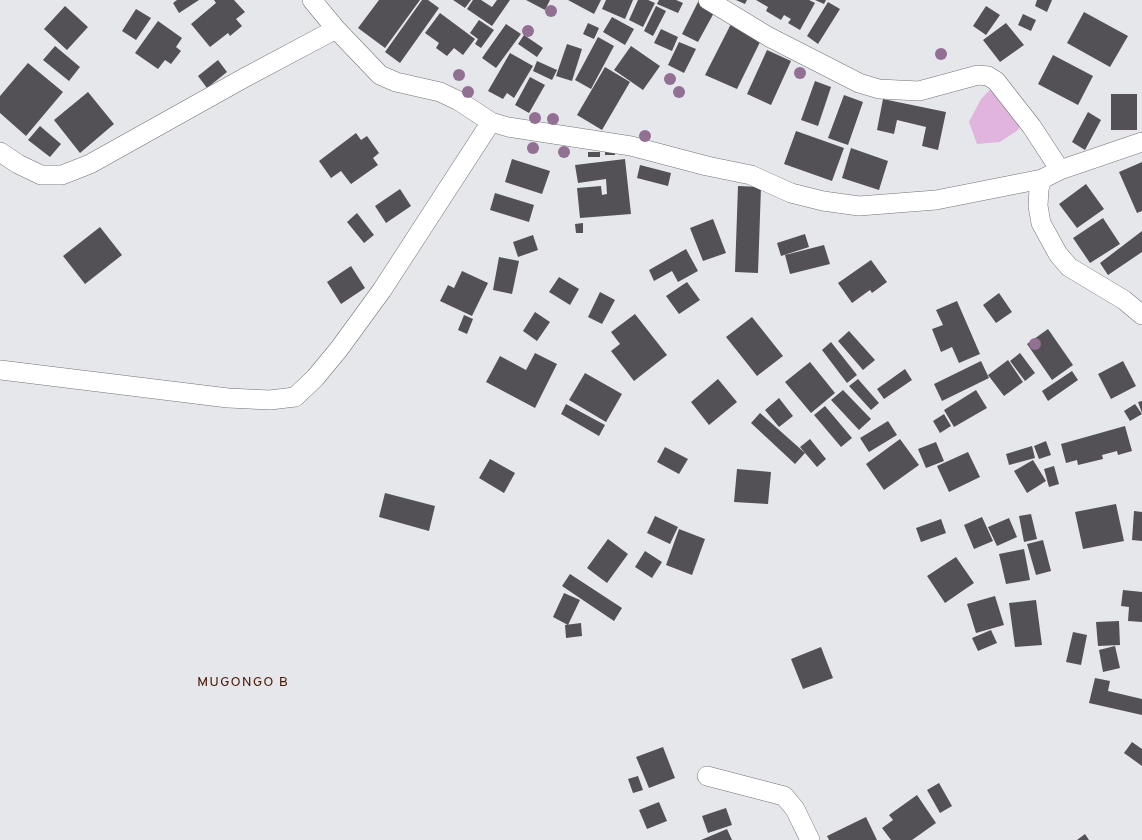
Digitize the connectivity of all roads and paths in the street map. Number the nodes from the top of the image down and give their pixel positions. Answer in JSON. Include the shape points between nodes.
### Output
{"nodes":[{"id":1,"x":312,"y":0,"type":"edge"},
{"id":2,"x":708,"y":0,"type":"edge"},
{"id":3,"x":336,"y":29,"type":"junction"},
{"id":4,"x":491,"y":122,"type":"junction"},
{"id":5,"x":1142,"y":142,"type":"edge"},
{"id":6,"x":0,"y":152,"type":"edge"},
{"id":7,"x":1060,"y":170,"type":"junction"},
{"id":8,"x":1042,"y":179,"type":"junction"},
{"id":9,"x":1142,"y":315,"type":"edge"},
{"id":10,"x":0,"y":370,"type":"edge"},
{"id":11,"x":707,"y":776,"type":"dead end"},
{"id":12,"x":810,"y":840,"type":"edge"}],
"edges":[{"from":1,"to":3,"type":"street"},
{"from":2,"to":7,"type":"street","via":[[776,40],[859,83],[879,89],[919,91],[978,75],[988,76],[996,81],[1032,127]]},
{"from":3,"to":4,"type":"street","via":[[380,74],[396,82],[440,92]]},
{"from":3,"to":6,"type":"street","via":[[90,164],[62,175],[42,174],[18,164]]},
{"from":4,"to":8,"type":"street","via":[[508,127],[631,146],[751,175],[791,193],[859,206],[936,200]]},
{"from":4,"to":10,"type":"street","via":[[382,290],[339,349],[295,397],[270,400],[228,398]]},
{"from":5,"to":7,"type":"street"},
{"from":7,"to":8,"type":"street"},
{"from":8,"to":9,"type":"street","via":[[1038,206],[1042,223],[1058,254],[1069,267],[1124,300]]},
{"from":11,"to":12,"type":"street","via":[[784,796],[795,809]]}]}
